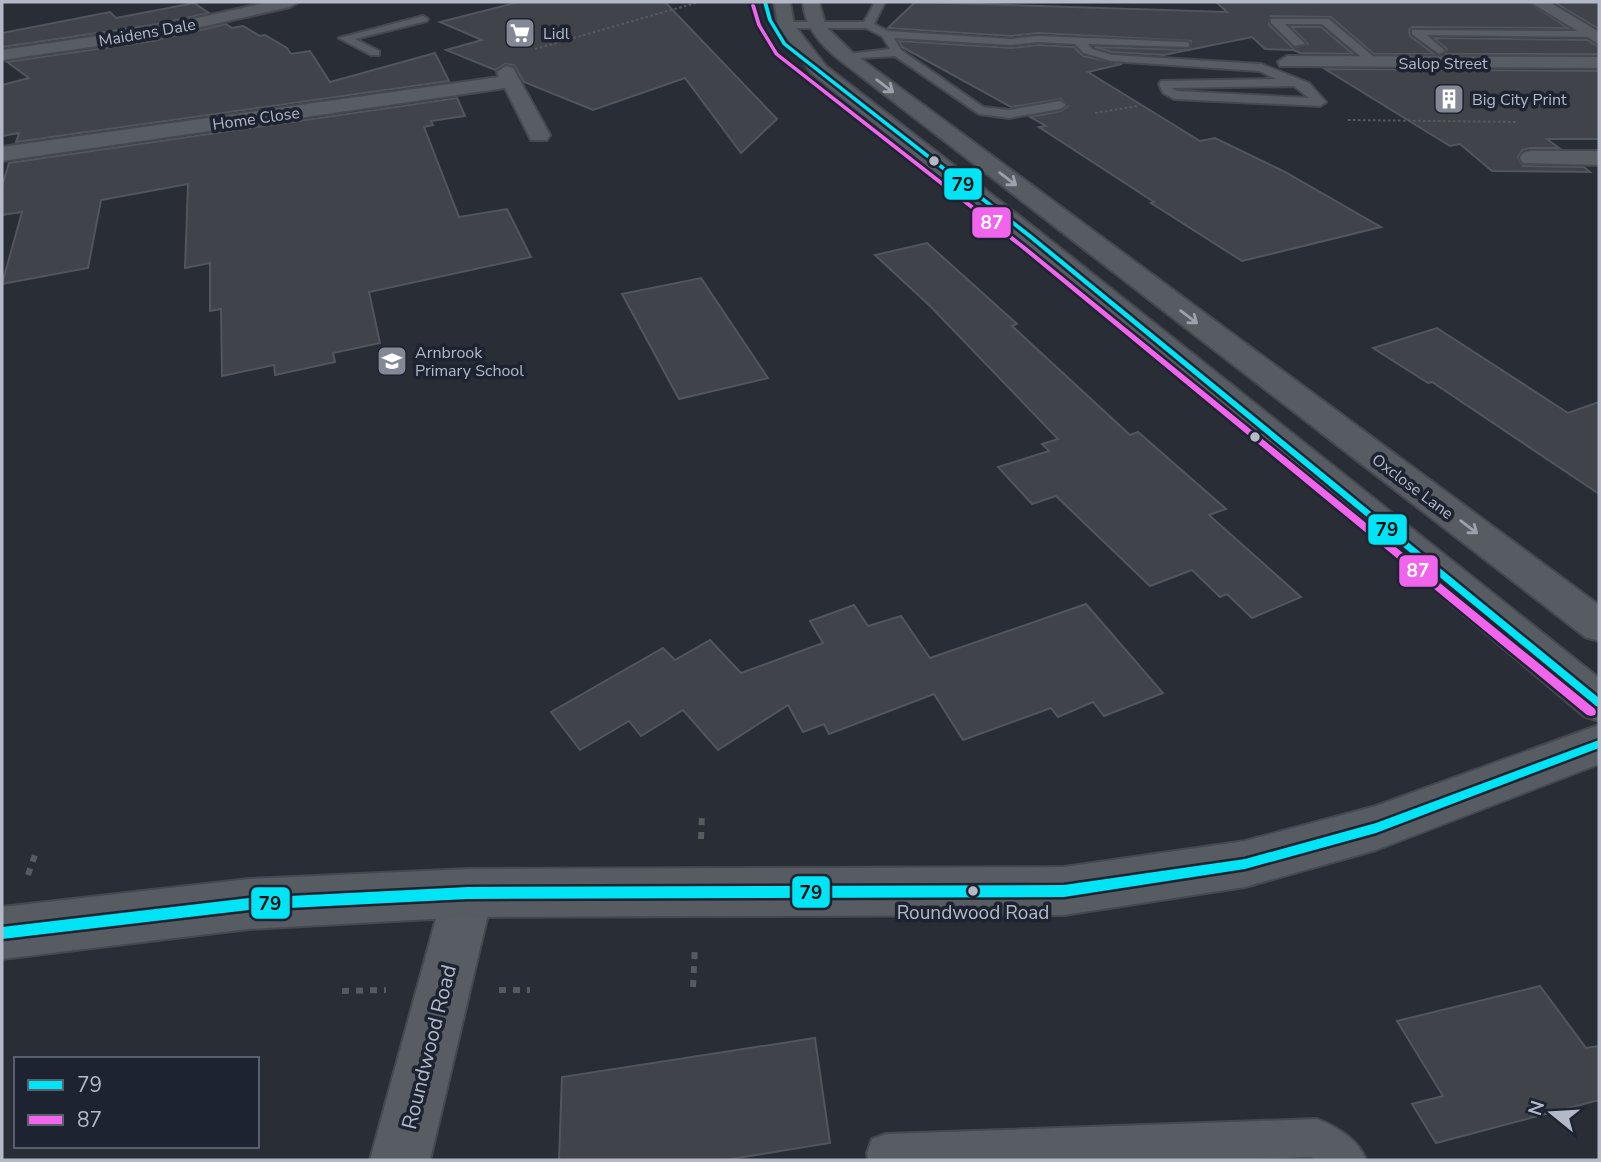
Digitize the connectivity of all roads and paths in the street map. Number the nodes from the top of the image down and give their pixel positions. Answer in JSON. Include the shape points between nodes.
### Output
{"nodes":[{"id":1,"x":290,"y":2,"type":"edge"},
{"id":2,"x":699,"y":2,"type":"edge"},
{"id":3,"x":765,"y":2,"type":"edge"},
{"id":4,"x":782,"y":2,"type":"edge"},
{"id":5,"x":811,"y":2,"type":"edge"},
{"id":6,"x":880,"y":2,"type":"edge"},
{"id":7,"x":1538,"y":2,"type":"edge"},
{"id":8,"x":423,"y":19,"type":"dead end"},
{"id":9,"x":816,"y":24,"type":"junction"},
{"id":10,"x":786,"y":25,"type":"junction"},
{"id":11,"x":868,"y":25,"type":"junction"},
{"id":12,"x":1473,"y":32,"type":"junction"},
{"id":13,"x":1534,"y":33,"type":"junction"},
{"id":14,"x":886,"y":34,"type":"junction"},
{"id":15,"x":1595,"y":36,"type":"edge"},
{"id":16,"x":1079,"y":40,"type":"junction"},
{"id":17,"x":1299,"y":44,"type":"dead end"},
{"id":18,"x":1489,"y":44,"type":"dead end"},
{"id":19,"x":1185,"y":45,"type":"dead end"},
{"id":20,"x":1552,"y":45,"type":"dead end"},
{"id":21,"x":1439,"y":51,"type":"dead end"},
{"id":22,"x":897,"y":52,"type":"junction"},
{"id":23,"x":374,"y":53,"type":"dead end"},
{"id":24,"x":2,"y":55,"type":"edge"},
{"id":25,"x":847,"y":57,"type":"junction"},
{"id":26,"x":1287,"y":62,"type":"dead end"},
{"id":27,"x":1375,"y":63,"type":"junction"},
{"id":28,"x":1599,"y":63,"type":"edge"},
{"id":29,"x":819,"y":70,"type":"junction"},
{"id":30,"x":509,"y":76,"type":"junction"},
{"id":31,"x":1294,"y":82,"type":"junction"},
{"id":32,"x":1060,"y":105,"type":"dead end"},
{"id":33,"x":539,"y":135,"type":"dead end"},
{"id":34,"x":2,"y":154,"type":"edge"},
{"id":35,"x":1531,"y":158,"type":"dead end"},
{"id":36,"x":1599,"y":158,"type":"edge"},
{"id":37,"x":1599,"y":626,"type":"edge"},
{"id":38,"x":1599,"y":703,"type":"edge"},
{"id":39,"x":1599,"y":744,"type":"edge"},
{"id":40,"x":468,"y":893,"type":"junction"},
{"id":41,"x":2,"y":933,"type":"edge"},
{"id":42,"x":400,"y":1160,"type":"edge"},
{"id":43,"x":887,"y":1160,"type":"edge"},
{"id":44,"x":1347,"y":1160,"type":"edge"}],
"edges":[{"from":1,"to":24,"type":"street","name":"Maidens Dale","via":[[152,33]]},
{"from":2,"to":30,"type":"path","via":[[489,66]]},
{"from":3,"to":29,"type":"main road","via":[[784,44]]},
{"from":4,"to":10,"type":"main road"},
{"from":5,"to":9,"type":"main road","name":"Oxclose Lane"},
{"from":6,"to":11,"type":"lane"},
{"from":7,"to":15,"type":"street"},
{"from":8,"to":23,"type":"lane","via":[[345,38]]},
{"from":9,"to":10,"type":"lane"},
{"from":9,"to":11,"type":"lane"},
{"from":9,"to":25,"type":"main road","name":"Oxclose Lane"},
{"from":10,"to":29,"type":"main road"},
{"from":11,"to":14,"type":"lane"},
{"from":12,"to":13,"type":"lane"},
{"from":12,"to":18,"type":"lane"},
{"from":12,"to":21,"type":"lane","via":[[1416,32]]},
{"from":13,"to":15,"type":"lane"},
{"from":13,"to":20,"type":"lane"},
{"from":14,"to":16,"type":"lane","via":[[1011,42]]},
{"from":14,"to":22,"type":"lane"},
{"from":16,"to":19,"type":"lane"},
{"from":16,"to":31,"type":"lane","via":[[1096,55],[1253,66]]},
{"from":17,"to":27,"type":"lane","via":[[1275,21],[1325,21]]},
{"from":22,"to":25,"type":"lane"},
{"from":22,"to":32,"type":"lane","via":[[979,110],[1009,114]]},
{"from":25,"to":37,"type":"main road","name":"Oxclose Lane","one_way":true},
{"from":26,"to":27,"type":"street","name":"Salop Street"},
{"from":27,"to":28,"type":"street","name":"Salop Street"},
{"from":29,"to":38,"type":"main road","via":[[1042,246]]},
{"from":30,"to":33,"type":"street"},
{"from":30,"to":34,"type":"street","name":"Home Close"},
{"from":31,"to":31,"type":"lane","via":[[1305,86],[1320,102],[1174,95],[1165,84]]},
{"from":35,"to":36,"type":"street"},
{"from":39,"to":40,"type":"main road","via":[[1377,828],[1258,861],[1064,891]]},
{"from":40,"to":41,"type":"main road","via":[[249,904]]},
{"from":40,"to":42,"type":"street","name":"Roundwood Road"},
{"from":43,"to":44,"type":"lane","via":[[886,1153],[1317,1138]]}]}
